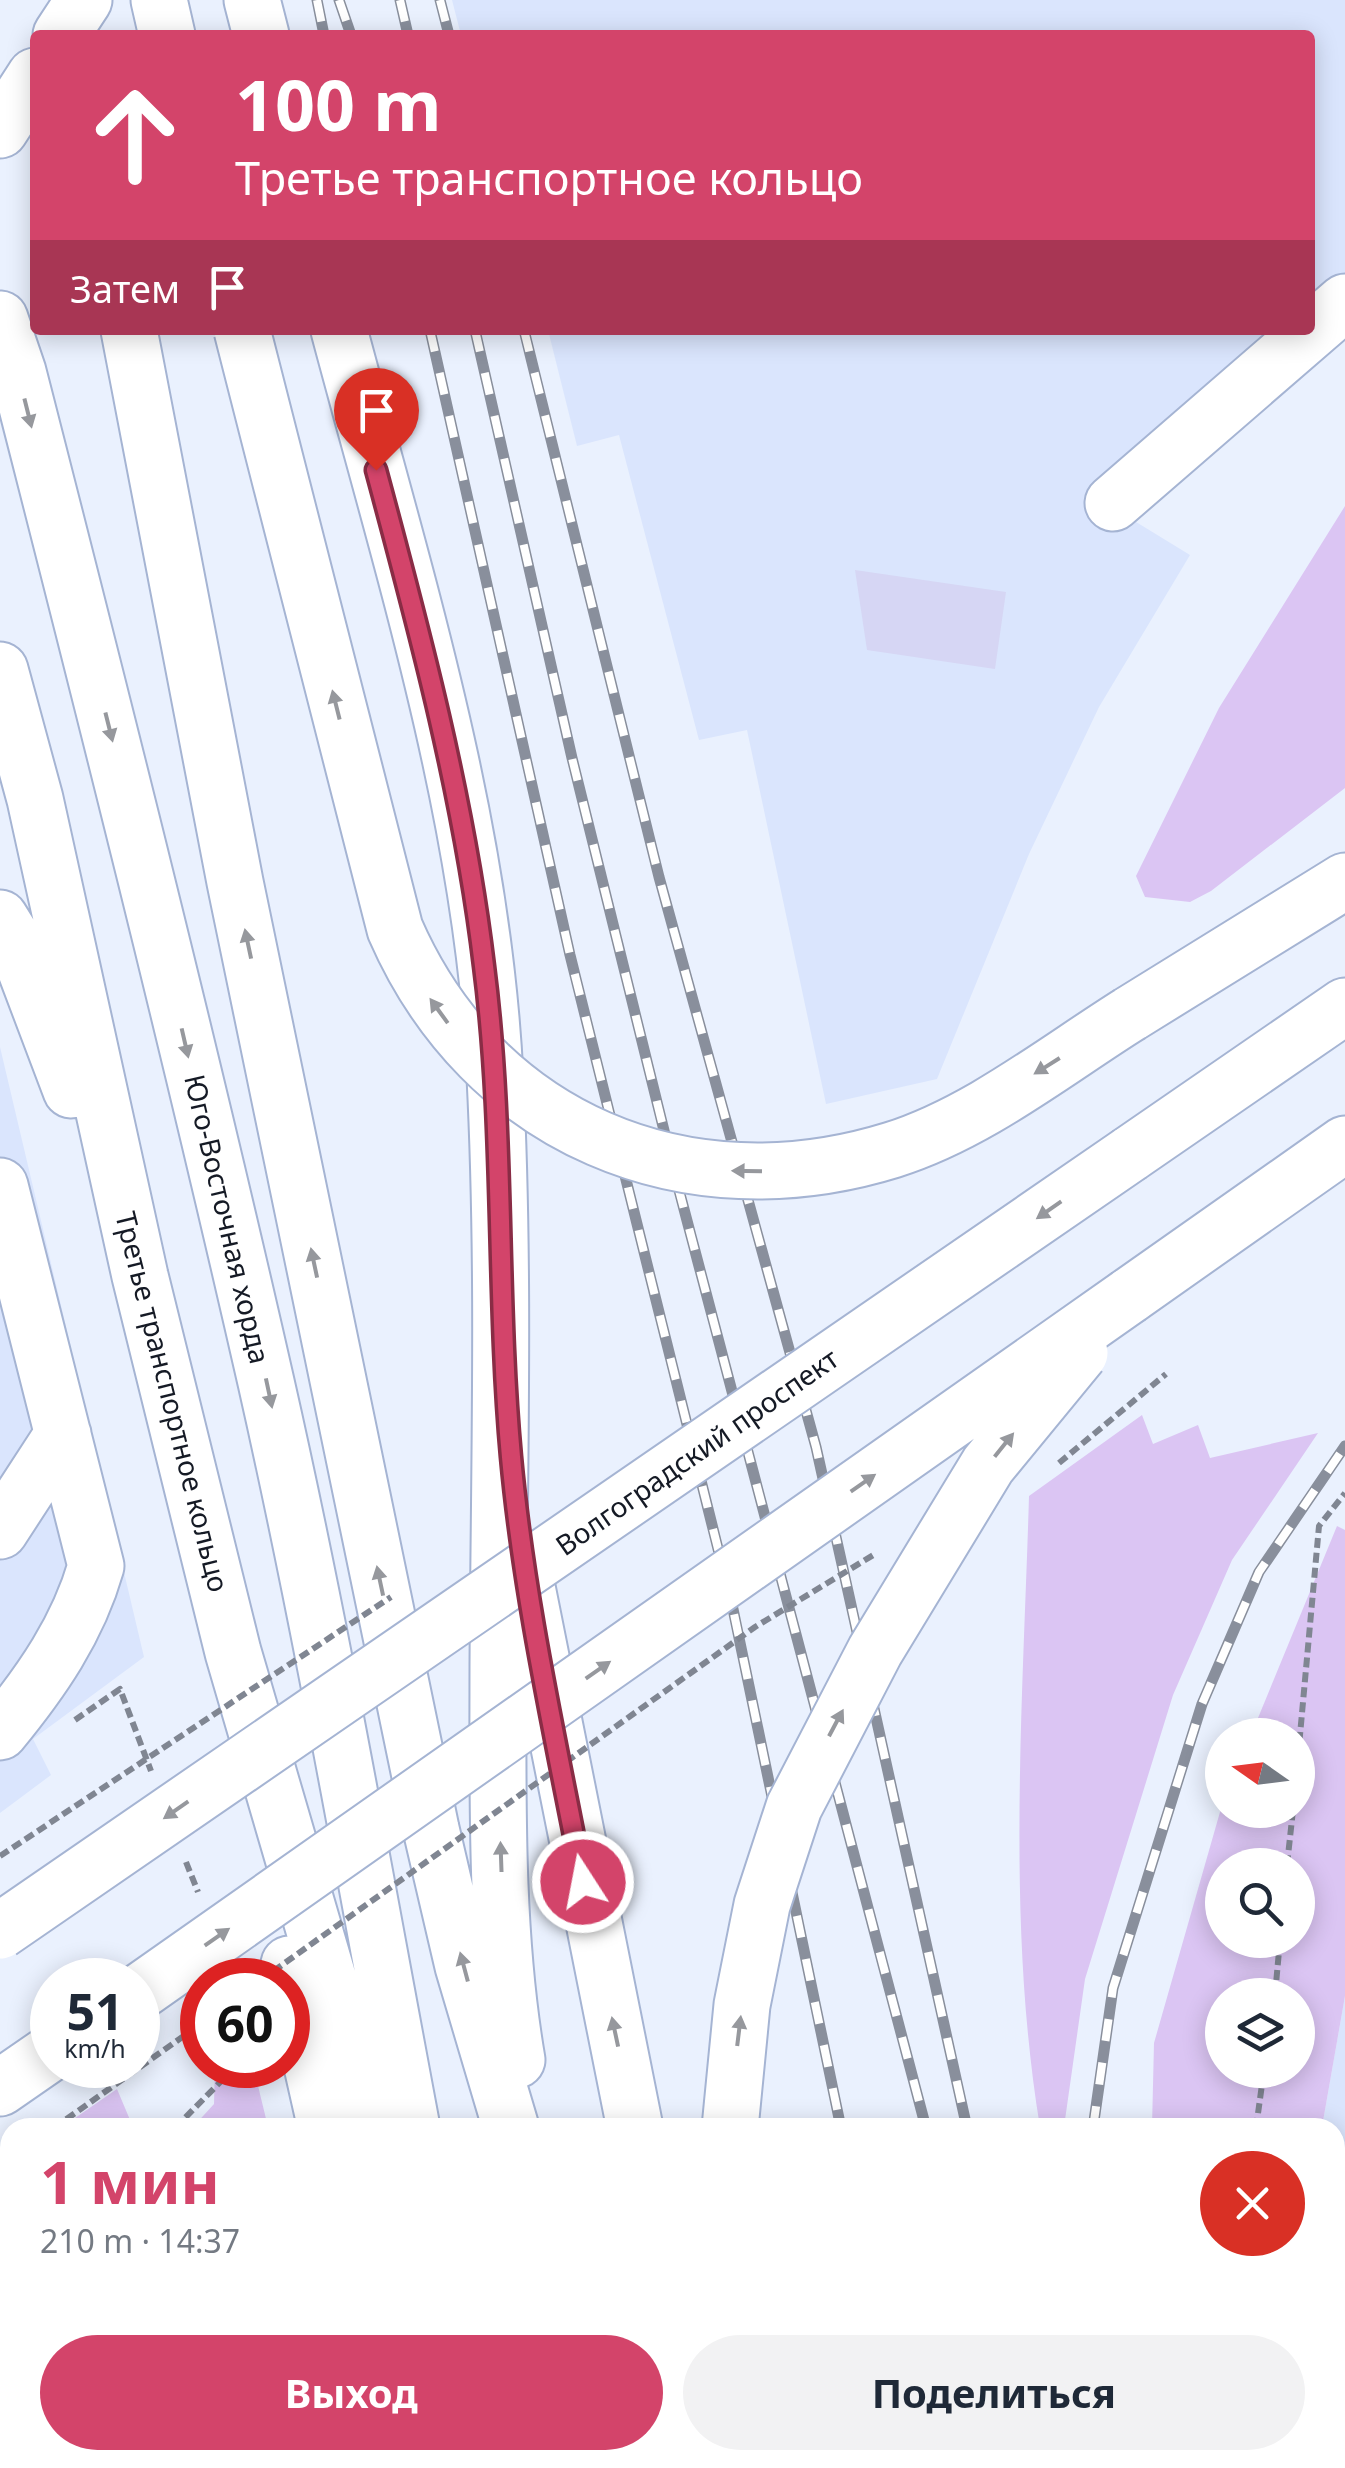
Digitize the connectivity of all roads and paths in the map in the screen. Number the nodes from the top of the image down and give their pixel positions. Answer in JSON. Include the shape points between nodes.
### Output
{"nodes":[{"id":1,"x":49,"y":0,"type":"edge"},
{"id":2,"x":84,"y":0,"type":"edge"},
{"id":3,"x":159,"y":0,"type":"edge"},
{"id":4,"x":252,"y":0,"type":"edge"},
{"id":5,"x":58,"y":30,"type":"edge"},
{"id":6,"x":63,"y":30,"type":"edge"},
{"id":7,"x":167,"y":30,"type":"edge"},
{"id":8,"x":260,"y":30,"type":"edge"},
{"id":9,"x":30,"y":84,"type":"edge"},
{"id":10,"x":0,"y":130,"type":"edge"},
{"id":11,"x":1345,"y":302,"type":"edge"},
{"id":12,"x":0,"y":319,"type":"edge"},
{"id":13,"x":1315,"y":328,"type":"edge"},
{"id":14,"x":130,"y":335,"type":"edge"},
{"id":15,"x":243,"y":335,"type":"edge"},
{"id":16,"x":341,"y":335,"type":"edge"},
{"id":17,"x":1307,"y":335,"type":"edge"},
{"id":18,"x":1113,"y":502,"type":"dead end"},
{"id":19,"x":0,"y":670,"type":"edge"},
{"id":20,"x":1345,"y":881,"type":"edge"},
{"id":21,"x":0,"y":918,"type":"edge"},
{"id":22,"x":1345,"y":1006,"type":"edge"},
{"id":23,"x":1345,"y":1144,"type":"edge"},
{"id":24,"x":0,"y":1186,"type":"edge"},
{"id":25,"x":500,"y":1204,"type":"junction"},
{"id":26,"x":140,"y":1276,"type":"junction"},
{"id":27,"x":1130,"y":1296,"type":"junction"},
{"id":28,"x":1166,"y":1374,"type":"dead end"},
{"id":29,"x":63,"y":1434,"type":"junction"},
{"id":30,"x":1051,"y":1469,"type":"dead end"},
{"id":31,"x":1345,"y":1493,"type":"edge"},
{"id":32,"x":0,"y":1532,"type":"edge"},
{"id":33,"x":880,"y":1552,"type":"dead end"},
{"id":34,"x":233,"y":1652,"type":"junction"},
{"id":35,"x":120,"y":1689,"type":"dead end"},
{"id":36,"x":1302,"y":1718,"type":"edge"},
{"id":37,"x":62,"y":1730,"type":"dead end"},
{"id":38,"x":0,"y":1732,"type":"edge"},
{"id":39,"x":0,"y":1931,"type":"edge"},
{"id":40,"x":292,"y":1958,"type":"edge"},
{"id":41,"x":160,"y":1978,"type":"edge"},
{"id":42,"x":180,"y":2038,"type":"edge"},
{"id":43,"x":30,"y":2067,"type":"edge"},
{"id":44,"x":0,"y":2088,"type":"edge"},
{"id":45,"x":215,"y":2088,"type":"edge"},
{"id":46,"x":1262,"y":2088,"type":"edge"},
{"id":47,"x":68,"y":2118,"type":"edge"},
{"id":48,"x":186,"y":2118,"type":"edge"},
{"id":49,"x":324,"y":2118,"type":"edge"},
{"id":50,"x":369,"y":2118,"type":"edge"},
{"id":51,"x":410,"y":2118,"type":"edge"},
{"id":52,"x":508,"y":2118,"type":"edge"},
{"id":53,"x":528,"y":2118,"type":"edge"},
{"id":54,"x":633,"y":2118,"type":"edge"},
{"id":55,"x":731,"y":2118,"type":"edge"},
{"id":56,"x":1257,"y":2118,"type":"edge"}],
"edges":[{"from":1,"to":5,"type":"main road"},
{"from":2,"to":6,"type":"main road"},
{"from":3,"to":7,"type":"main road"},
{"from":4,"to":8,"type":"main road"},
{"from":9,"to":10,"type":"main road"},
{"from":11,"to":13,"type":"main road"},
{"from":12,"to":51,"type":"main road","name":"Юго-Восточная хорда","one_way":true,"via":[[114,750],[266,1383]]},
{"from":52,"to":14,"type":"main road","one_way":true,"via":[[430,1828]]},
{"from":20,"to":15,"type":"main road","one_way":true,"bridge":true,"via":[[947,1127],[895,1149],[788,1172],[674,1163],[570,1127],[525,1098],[451,1028],[417,980],[395,929]]},
{"from":16,"to":25,"type":"main road","via":[[440,717],[466,846],[495,1072]]},
{"from":17,"to":18,"type":"main road"},
{"from":19,"to":26,"type":"main road","name":"Третье транспортное кольцо","via":[[35,799]]},
{"from":21,"to":26,"type":"main road","via":[[15,942]]},
{"from":22,"to":39,"type":"main road","name":"Волгоградский проспект","one_way":true,"bridge":true},
{"from":23,"to":27,"type":"main road"},
{"from":24,"to":29,"type":"main road"},
{"from":53,"to":25,"type":"main road","one_way":true,"via":[[507,1958],[498,1776]]},
{"from":54,"to":25,"type":"main road","one_way":true,"via":[[527,1595],[510,1454]]},
{"from":26,"to":34,"type":"main road","name":"Третье транспортное кольцо"},
{"from":41,"to":27,"type":"main road","one_way":true,"bridge":true},
{"from":55,"to":27,"type":"main road","one_way":true,"bridge":true,"via":[[742,2005],[762,1904],[794,1807],[875,1651],[988,1465]]},
{"from":28,"to":30,"type":"path"},
{"from":29,"to":32,"type":"main road"},
{"from":29,"to":38,"type":"main road","via":[[96,1566],[83,1610]]},
{"from":31,"to":36,"type":"path","via":[[1319,1526]]},
{"from":33,"to":40,"type":"path","bridge":true,"via":[[755,1627]]},
{"from":34,"to":49,"type":"main road","via":[[230,1706]]},
{"from":34,"to":50,"type":"main road","name":"Третье транспортное кольцо"},
{"from":35,"to":37,"type":"path"},
{"from":42,"to":47,"type":"path"},
{"from":43,"to":44,"type":"main road"},
{"from":45,"to":48,"type":"path"},
{"from":46,"to":56,"type":"path"}]}
